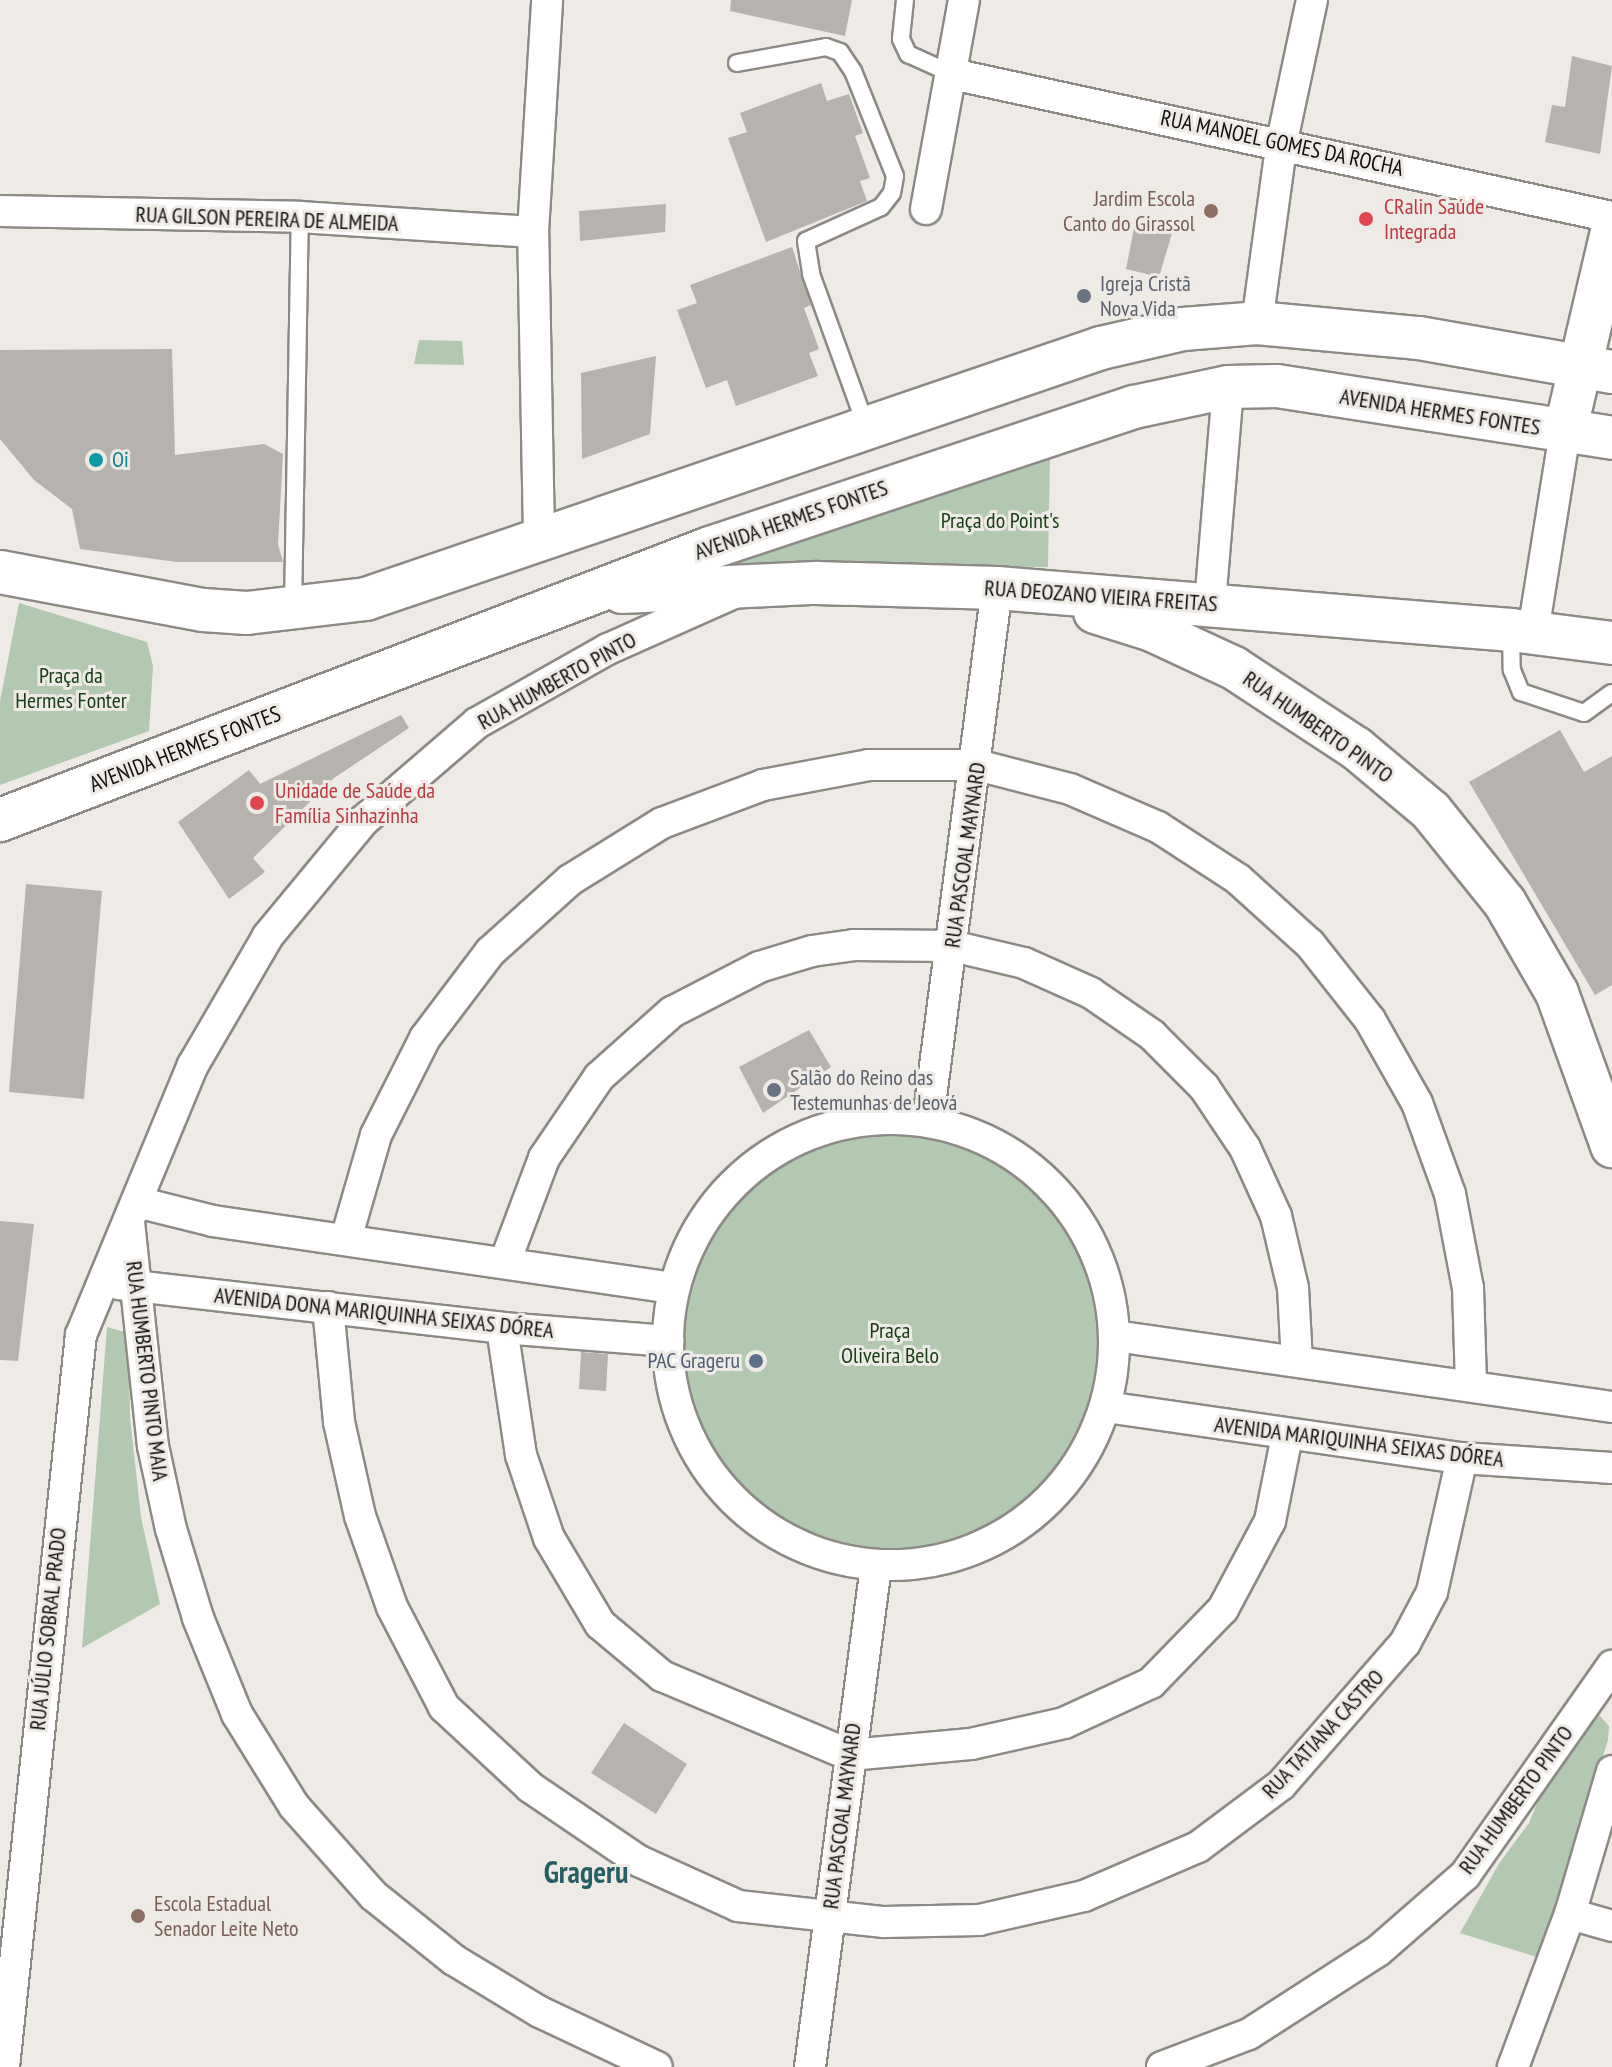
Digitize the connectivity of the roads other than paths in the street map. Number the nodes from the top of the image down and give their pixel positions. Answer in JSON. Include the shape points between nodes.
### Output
{"nodes":[{"id":1,"x":547,"y":0,"type":"edge"},
{"id":2,"x":905,"y":0,"type":"edge"},
{"id":3,"x":964,"y":0,"type":"edge"},
{"id":4,"x":1312,"y":0,"type":"edge"},
{"id":5,"x":737,"y":63,"type":"dead end"},
{"id":6,"x":952,"y":74,"type":"junction"},
{"id":7,"x":1282,"y":141,"type":"junction"},
{"id":8,"x":926,"y":209,"type":"dead end"},
{"id":9,"x":0,"y":211,"type":"edge"},
{"id":10,"x":300,"y":217,"type":"junction"},
{"id":11,"x":1612,"y":217,"type":"edge"},
{"id":12,"x":1612,"y":231,"type":"edge"},
{"id":13,"x":533,"y":232,"type":"junction"},
{"id":14,"x":1257,"y":323,"type":"junction"},
{"id":15,"x":1596,"y":369,"type":"edge"},
{"id":16,"x":1228,"y":387,"type":"junction"},
{"id":17,"x":866,"y":426,"type":"junction"},
{"id":18,"x":1565,"y":432,"type":"junction"},
{"id":19,"x":1612,"y":438,"type":"edge"},
{"id":20,"x":539,"y":536,"type":"junction"},
{"id":21,"x":0,"y":572,"type":"edge"},
{"id":22,"x":743,"y":589,"type":"junction"},
{"id":23,"x":1007,"y":589,"type":"junction"},
{"id":24,"x":589,"y":593,"type":"junction"},
{"id":25,"x":1210,"y":603,"type":"junction"},
{"id":26,"x":293,"y":610,"type":"junction"},
{"id":27,"x":1522,"y":631,"type":"junction"},
{"id":28,"x":1612,"y":643,"type":"edge"},
{"id":29,"x":1612,"y":693,"type":"edge"},
{"id":30,"x":977,"y":765,"type":"junction"},
{"id":31,"x":0,"y":820,"type":"edge"},
{"id":32,"x":952,"y":946,"type":"junction"},
{"id":33,"x":928,"y":1120,"type":"junction"},
{"id":34,"x":1612,"y":1146,"type":"edge"},
{"id":35,"x":133,"y":1212,"type":"junction"},
{"id":36,"x":346,"y":1239,"type":"junction"},
{"id":37,"x":505,"y":1262,"type":"junction"},
{"id":38,"x":100,"y":1281,"type":"junction"},
{"id":39,"x":137,"y":1287,"type":"junction"},
{"id":40,"x":674,"y":1288,"type":"junction"},
{"id":41,"x":328,"y":1307,"type":"junction"},
{"id":42,"x":502,"y":1328,"type":"junction"},
{"id":43,"x":1115,"y":1336,"type":"junction"},
{"id":44,"x":668,"y":1341,"type":"junction"},
{"id":45,"x":1297,"y":1361,"type":"junction"},
{"id":46,"x":1471,"y":1384,"type":"junction"},
{"id":47,"x":1106,"y":1407,"type":"junction"},
{"id":48,"x":1612,"y":1407,"type":"edge"},
{"id":49,"x":1287,"y":1436,"type":"junction"},
{"id":50,"x":1462,"y":1458,"type":"junction"},
{"id":51,"x":1612,"y":1468,"type":"edge"},
{"id":52,"x":876,"y":1566,"type":"junction"},
{"id":53,"x":1612,"y":1666,"type":"edge"},
{"id":54,"x":850,"y":1755,"type":"junction"},
{"id":55,"x":1612,"y":1771,"type":"edge"},
{"id":56,"x":1570,"y":1914,"type":"junction"},
{"id":57,"x":829,"y":1917,"type":"junction"},
{"id":58,"x":1612,"y":1926,"type":"edge"},
{"id":59,"x":4,"y":2067,"type":"edge"},
{"id":60,"x":657,"y":2067,"type":"edge"},
{"id":61,"x":810,"y":2067,"type":"edge"},
{"id":62,"x":1162,"y":2067,"type":"edge"},
{"id":63,"x":1513,"y":2067,"type":"edge"}],
"edges":[{"from":1,"to":13,"type":"street"},
{"from":2,"to":6,"type":"lane","via":[[901,39],[908,54]]},
{"from":3,"to":6,"type":"street"},
{"from":4,"to":7,"type":"street"},
{"from":5,"to":17,"type":"lane","via":[[826,47],[840,52],[853,71],[895,176],[892,193],[881,207],[806,241],[811,274]]},
{"from":6,"to":7,"type":"street","name":"RUA MANOEL GOMES DA ROCHA"},
{"from":6,"to":8,"type":"street"},
{"from":7,"to":11,"type":"street","name":"RUA MANOEL GOMES DA ROCHA"},
{"from":7,"to":14,"type":"street"},
{"from":9,"to":10,"type":"street","name":"RUA GILSON PEREIRA DE ALMEIDA"},
{"from":10,"to":13,"type":"street","name":"RUA GILSON PEREIRA DE ALMEIDA"},
{"from":10,"to":26,"type":"lane"},
{"from":12,"to":15,"type":"main road"},
{"from":13,"to":20,"type":"street"},
{"from":14,"to":15,"type":"main road","via":[[1419,338]]},
{"from":14,"to":17,"type":"main road","via":[[1183,329],[1101,348]]},
{"from":15,"to":18,"type":"main road"},
{"from":16,"to":18,"type":"main road","name":"AVENIDA HERMES FONTES","via":[[1277,386]]},
{"from":16,"to":24,"type":"main road","name":"AVENIDA HERMES FONTES","via":[[1039,434]]},
{"from":16,"to":25,"type":"street"},
{"from":17,"to":20,"type":"main road"},
{"from":18,"to":19,"type":"main road","name":"AVENIDA HERMES FONTES"},
{"from":18,"to":27,"type":"street"},
{"from":20,"to":26,"type":"main road","via":[[366,599]]},
{"from":21,"to":26,"type":"main road","via":[[203,610]]},
{"from":22,"to":23,"type":"main road","name":"RUA DEOZANO VIEIRA FREITAS","via":[[816,583]]},
{"from":22,"to":24,"type":"main road","name":"RUA DEOZANO VIEIRA FREITAS"},
{"from":22,"to":35,"type":"street","name":"RUA HUMBERTO PINTO","via":[[608,649],[477,723],[363,821],[268,936],[193,1065]]},
{"from":23,"to":25,"type":"main road","name":"RUA DEOZANO VIEIRA FREITAS"},
{"from":23,"to":30,"type":"street","name":"RUA PASCOAL MAYNARD"},
{"from":23,"to":34,"type":"main road","name":"RUA HUMBERTO PINTO","via":[[1152,630],[1234,668],[1356,748],[1431,811],[1505,903],[1557,993]]},
{"from":24,"to":31,"type":"main road","name":"AVENIDA HERMES FONTES"},
{"from":25,"to":27,"type":"main road","name":"RUA DEOZANO VIEIRA FREITAS"},
{"from":27,"to":28,"type":"main road","name":"RUA DEOZANO VIEIRA FREITAS"},
{"from":27,"to":29,"type":"lane","via":[[1512,670],[1521,692],[1584,713]]},
{"from":30,"to":32,"type":"street","name":"RUA PASCOAL MAYNARD"},
{"from":30,"to":36,"type":"street","via":[[869,765],[763,785],[662,823],[570,880],[490,952],[425,1038],[376,1135]]},
{"from":30,"to":46,"type":"street","via":[[1070,789],[1158,827],[1238,879],[1310,944],[1370,1020],[1417,1103],[1450,1194],[1468,1288]]},
{"from":32,"to":33,"type":"street","name":"RUA PASCOAL MAYNARD"},
{"from":32,"to":37,"type":"street","via":[[854,945],[812,951],[759,967],[672,1012],[599,1077],[544,1158]]},
{"from":32,"to":45,"type":"street","via":[[1024,963],[1091,993],[1152,1035],[1204,1087],[1245,1148],[1276,1216],[1293,1288]]},
{"from":33,"to":40,"type":"street","via":[[872,1118],[817,1129],[768,1154],[726,1190],[709,1213],[693,1236]]},
{"from":33,"to":43,"type":"street","via":[[986,1139],[1048,1184],[1078,1219],[1105,1275]]},
{"from":35,"to":36,"type":"street"},
{"from":35,"to":38,"type":"street","name":"RUA JÚLIO SOBRAL PRADO"},
{"from":35,"to":39,"type":"street","name":"RUA HUMBERTO PINTO MAIA"},
{"from":36,"to":37,"type":"street"},
{"from":37,"to":40,"type":"street"},
{"from":38,"to":39,"type":"street","name":"AVENIDA DONA MARIQUINHA SEIXAS DÓREA"},
{"from":38,"to":59,"type":"street","name":"RUA JÚLIO SOBRAL PRADO","via":[[81,1335],[71,1396]]},
{"from":39,"to":41,"type":"street","name":"AVENIDA DONA MARIQUINHA SEIXAS DÓREA"},
{"from":39,"to":60,"type":"street","name":"RUA HUMBERTO PINTO MAIA","via":[[153,1446],[175,1544],[237,1714],[294,1806],[374,1896],[454,1960],[540,2012]]},
{"from":40,"to":44,"type":"street"},
{"from":41,"to":42,"type":"street","name":"AVENIDA DONA MARIQUINHA SEIXAS DÓREA"},
{"from":41,"to":57,"type":"street","name":"RUA TATIANA CASTRO","via":[[339,1422],[360,1516],[392,1607],[444,1707],[530,1787],[639,1861],[738,1906]]},
{"from":42,"to":44,"type":"street","name":"AVENIDA DONA MARIQUINHA SEIXAS DÓREA"},
{"from":42,"to":54,"type":"street","via":[[521,1455],[549,1538],[600,1624],[662,1676]]},
{"from":43,"to":45,"type":"street"},
{"from":43,"to":47,"type":"street"},
{"from":44,"to":52,"type":"street","via":[[675,1397],[695,1449],[728,1495],[771,1531],[809,1549]]},
{"from":45,"to":46,"type":"street"},
{"from":46,"to":48,"type":"street"},
{"from":47,"to":49,"type":"street","name":"AVENIDA MARIQUINHA SEIXAS DÓREA"},
{"from":47,"to":52,"type":"street","via":[[1087,1453],[1057,1494],[1019,1528],[975,1551],[938,1561]]},
{"from":49,"to":50,"type":"street","name":"AVENIDA MARIQUINHA SEIXAS DÓREA"},
{"from":49,"to":54,"type":"street","via":[[1270,1521],[1223,1609],[1151,1683],[1064,1723],[971,1744]]},
{"from":50,"to":51,"type":"street","name":"AVENIDA MARIQUINHA SEIXAS DÓREA"},
{"from":50,"to":57,"type":"street","name":"RUA TATIANA CASTRO","via":[[1432,1592],[1405,1643],[1281,1785],[1198,1847],[1084,1896],[979,1920]]},
{"from":52,"to":54,"type":"street","name":"RUA PASCOAL MAYNARD"},
{"from":53,"to":62,"type":"street","name":"RUA HUMBERTO PINTO","via":[[1457,1882],[1378,1951],[1249,2034]]},
{"from":54,"to":57,"type":"street","name":"RUA PASCOAL MAYNARD"},
{"from":55,"to":56,"type":"street"},
{"from":56,"to":58,"type":"street"},
{"from":56,"to":63,"type":"street"},
{"from":57,"to":61,"type":"street","name":"RUA PASCOAL MAYNARD"}]}
